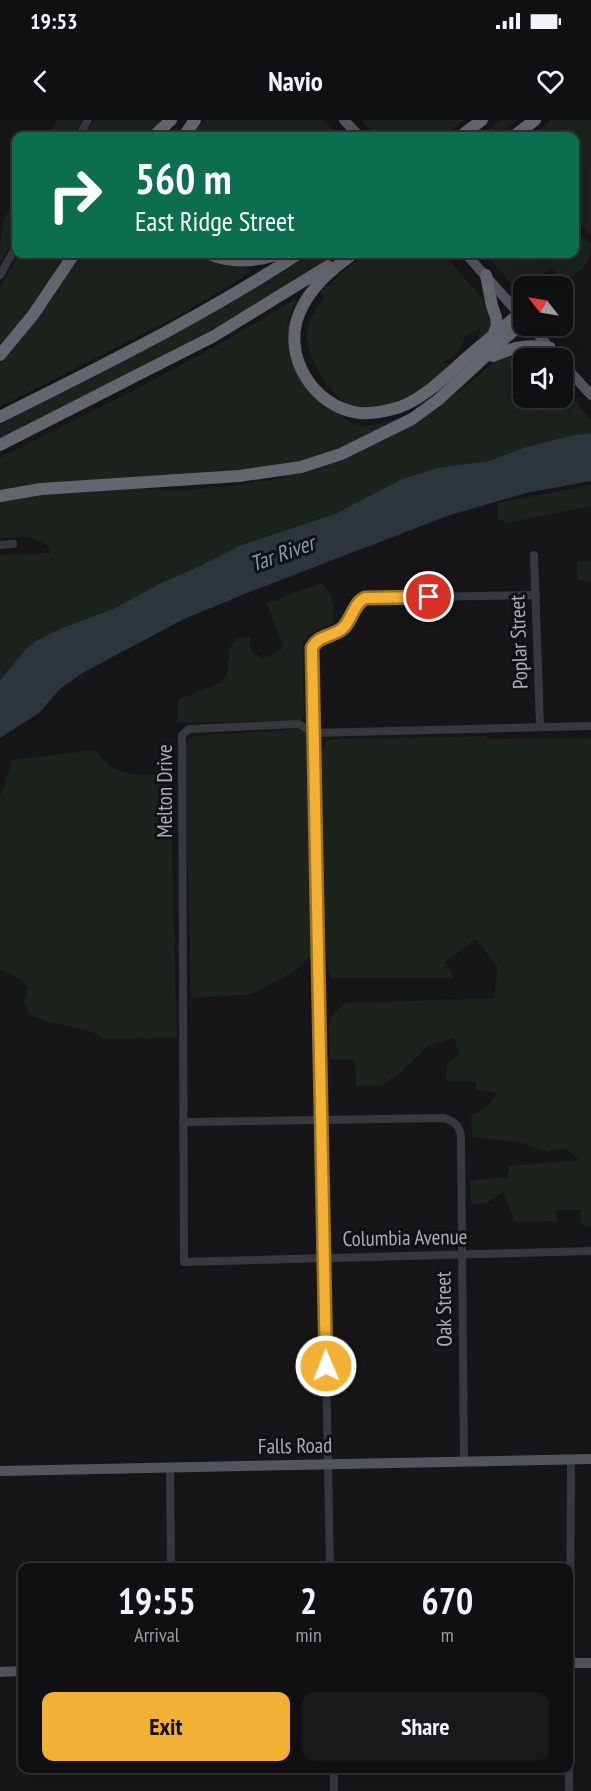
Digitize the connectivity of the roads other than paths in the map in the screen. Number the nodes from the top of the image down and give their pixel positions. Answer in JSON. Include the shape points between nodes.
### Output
{"nodes":[{"id":1,"x":171,"y":120,"type":"edge"},
{"id":2,"x":344,"y":120,"type":"edge"},
{"id":3,"x":482,"y":120,"type":"edge"},
{"id":4,"x":535,"y":120,"type":"edge"},
{"id":5,"x":158,"y":132,"type":"edge"},
{"id":6,"x":355,"y":132,"type":"edge"},
{"id":7,"x":466,"y":132,"type":"edge"},
{"id":8,"x":519,"y":132,"type":"edge"},
{"id":9,"x":12,"y":254,"type":"edge"},
{"id":10,"x":71,"y":258,"type":"edge"},
{"id":11,"x":219,"y":258,"type":"edge"},
{"id":12,"x":260,"y":258,"type":"edge"},
{"id":13,"x":292,"y":258,"type":"edge"},
{"id":14,"x":341,"y":258,"type":"edge"},
{"id":15,"x":348,"y":258,"type":"edge"},
{"id":16,"x":470,"y":258,"type":"edge"},
{"id":17,"x":0,"y":275,"type":"edge"},
{"id":18,"x":486,"y":275,"type":"junction"},
{"id":19,"x":513,"y":307,"type":"edge"},
{"id":20,"x":513,"y":324,"type":"edge"},
{"id":21,"x":513,"y":328,"type":"edge"},
{"id":22,"x":493,"y":336,"type":"junction"},
{"id":23,"x":539,"y":336,"type":"edge"},
{"id":24,"x":513,"y":348,"type":"edge"},
{"id":25,"x":514,"y":348,"type":"edge"},
{"id":26,"x":550,"y":348,"type":"joint"},
{"id":27,"x":0,"y":355,"type":"edge"},
{"id":28,"x":483,"y":360,"type":"junction"},
{"id":29,"x":573,"y":375,"type":"edge"},
{"id":30,"x":590,"y":394,"type":"edge"},
{"id":31,"x":0,"y":417,"type":"edge"},
{"id":32,"x":0,"y":445,"type":"edge"},
{"id":33,"x":0,"y":496,"type":"edge"},
{"id":34,"x":13,"y":544,"type":"dead end"},
{"id":35,"x":0,"y":545,"type":"edge"},
{"id":36,"x":534,"y":555,"type":"dead end"},
{"id":37,"x":536,"y":595,"type":"junction"},
{"id":38,"x":591,"y":726,"type":"edge"},
{"id":39,"x":540,"y":727,"type":"junction"},
{"id":40,"x":314,"y":733,"type":"junction"},
{"id":41,"x":321,"y":1121,"type":"junction"},
{"id":42,"x":183,"y":1122,"type":"junction"},
{"id":43,"x":591,"y":1251,"type":"edge"},
{"id":44,"x":462,"y":1254,"type":"junction"},
{"id":45,"x":324,"y":1258,"type":"junction"},
{"id":46,"x":184,"y":1262,"type":"joint"},
{"id":47,"x":591,"y":1459,"type":"edge"},
{"id":48,"x":571,"y":1460,"type":"junction"},
{"id":49,"x":464,"y":1462,"type":"junction"},
{"id":50,"x":328,"y":1464,"type":"junction"},
{"id":51,"x":170,"y":1468,"type":"junction"},
{"id":52,"x":0,"y":1471,"type":"edge"},
{"id":53,"x":171,"y":1563,"type":"edge"},
{"id":54,"x":330,"y":1563,"type":"edge"},
{"id":55,"x":570,"y":1563,"type":"edge"},
{"id":56,"x":573,"y":1663,"type":"edge"},
{"id":57,"x":591,"y":1663,"type":"edge"},
{"id":58,"x":18,"y":1671,"type":"edge"},
{"id":59,"x":0,"y":1672,"type":"edge"},
{"id":60,"x":333,"y":1773,"type":"edge"},
{"id":61,"x":569,"y":1773,"type":"edge"},
{"id":62,"x":334,"y":1791,"type":"edge"},
{"id":63,"x":569,"y":1791,"type":"edge"}],
"edges":[{"from":1,"to":5,"type":"highway"},
{"from":2,"to":6,"type":"main road"},
{"from":3,"to":7,"type":"highway"},
{"from":4,"to":8,"type":"highway"},
{"from":9,"to":17,"type":"street"},
{"from":10,"to":27,"type":"highway"},
{"from":11,"to":12,"type":"highway","via":[[243,262]]},
{"from":13,"to":31,"type":"highway","via":[[124,354]]},
{"from":14,"to":32,"type":"highway","via":[[214,336]]},
{"from":15,"to":22,"type":"highway","via":[[317,285],[302,308],[295,330],[296,357],[303,375],[329,401],[347,410],[368,413],[409,403]]},
{"from":16,"to":18,"type":"main road"},
{"from":18,"to":19,"type":"main road"},
{"from":18,"to":22,"type":"highway","via":[[497,325]]},
{"from":20,"to":22,"type":"highway"},
{"from":21,"to":28,"type":"highway"},
{"from":23,"to":26,"type":"main road"},
{"from":24,"to":28,"type":"highway"},
{"from":25,"to":26,"type":"highway"},
{"from":28,"to":33,"type":"highway","via":[[412,418],[341,454],[301,467],[239,476],[41,489]]},
{"from":29,"to":30,"type":"main road"},
{"from":34,"to":35,"type":"street"},
{"from":36,"to":37,"type":"street","name":"Poplar Street"},
{"from":37,"to":39,"type":"street","name":"Poplar Street"},
{"from":37,"to":40,"type":"street","via":[[365,598],[358,602],[343,627],[321,638],[312,648]]},
{"from":38,"to":39,"type":"street","name":"Melton Drive"},
{"from":39,"to":40,"type":"street","name":"Melton Drive"},
{"from":40,"to":41,"type":"street"},
{"from":40,"to":42,"type":"street","name":"Melton Drive","via":[[299,724],[189,729],[182,735]]},
{"from":41,"to":42,"type":"street"},
{"from":41,"to":44,"type":"street","name":"Oak Street","via":[[444,1118],[454,1122],[461,1136]]},
{"from":41,"to":45,"type":"street"},
{"from":42,"to":46,"type":"street","name":"Melton Drive"},
{"from":43,"to":44,"type":"street","name":"Columbia Avenue"},
{"from":44,"to":45,"type":"street","name":"Columbia Avenue"},
{"from":44,"to":49,"type":"street","name":"Oak Street"},
{"from":45,"to":46,"type":"street","name":"Columbia Avenue"},
{"from":45,"to":50,"type":"street"},
{"from":47,"to":48,"type":"main road","name":"Falls Road"},
{"from":48,"to":49,"type":"main road","name":"Falls Road"},
{"from":48,"to":55,"type":"street"},
{"from":49,"to":50,"type":"main road","name":"Falls Road"},
{"from":50,"to":51,"type":"main road","name":"Falls Road"},
{"from":50,"to":54,"type":"street"},
{"from":51,"to":52,"type":"main road","name":"Falls Road"},
{"from":51,"to":53,"type":"street"},
{"from":56,"to":57,"type":"main road"},
{"from":58,"to":59,"type":"main road"},
{"from":60,"to":62,"type":"street"},
{"from":61,"to":63,"type":"street"}]}
